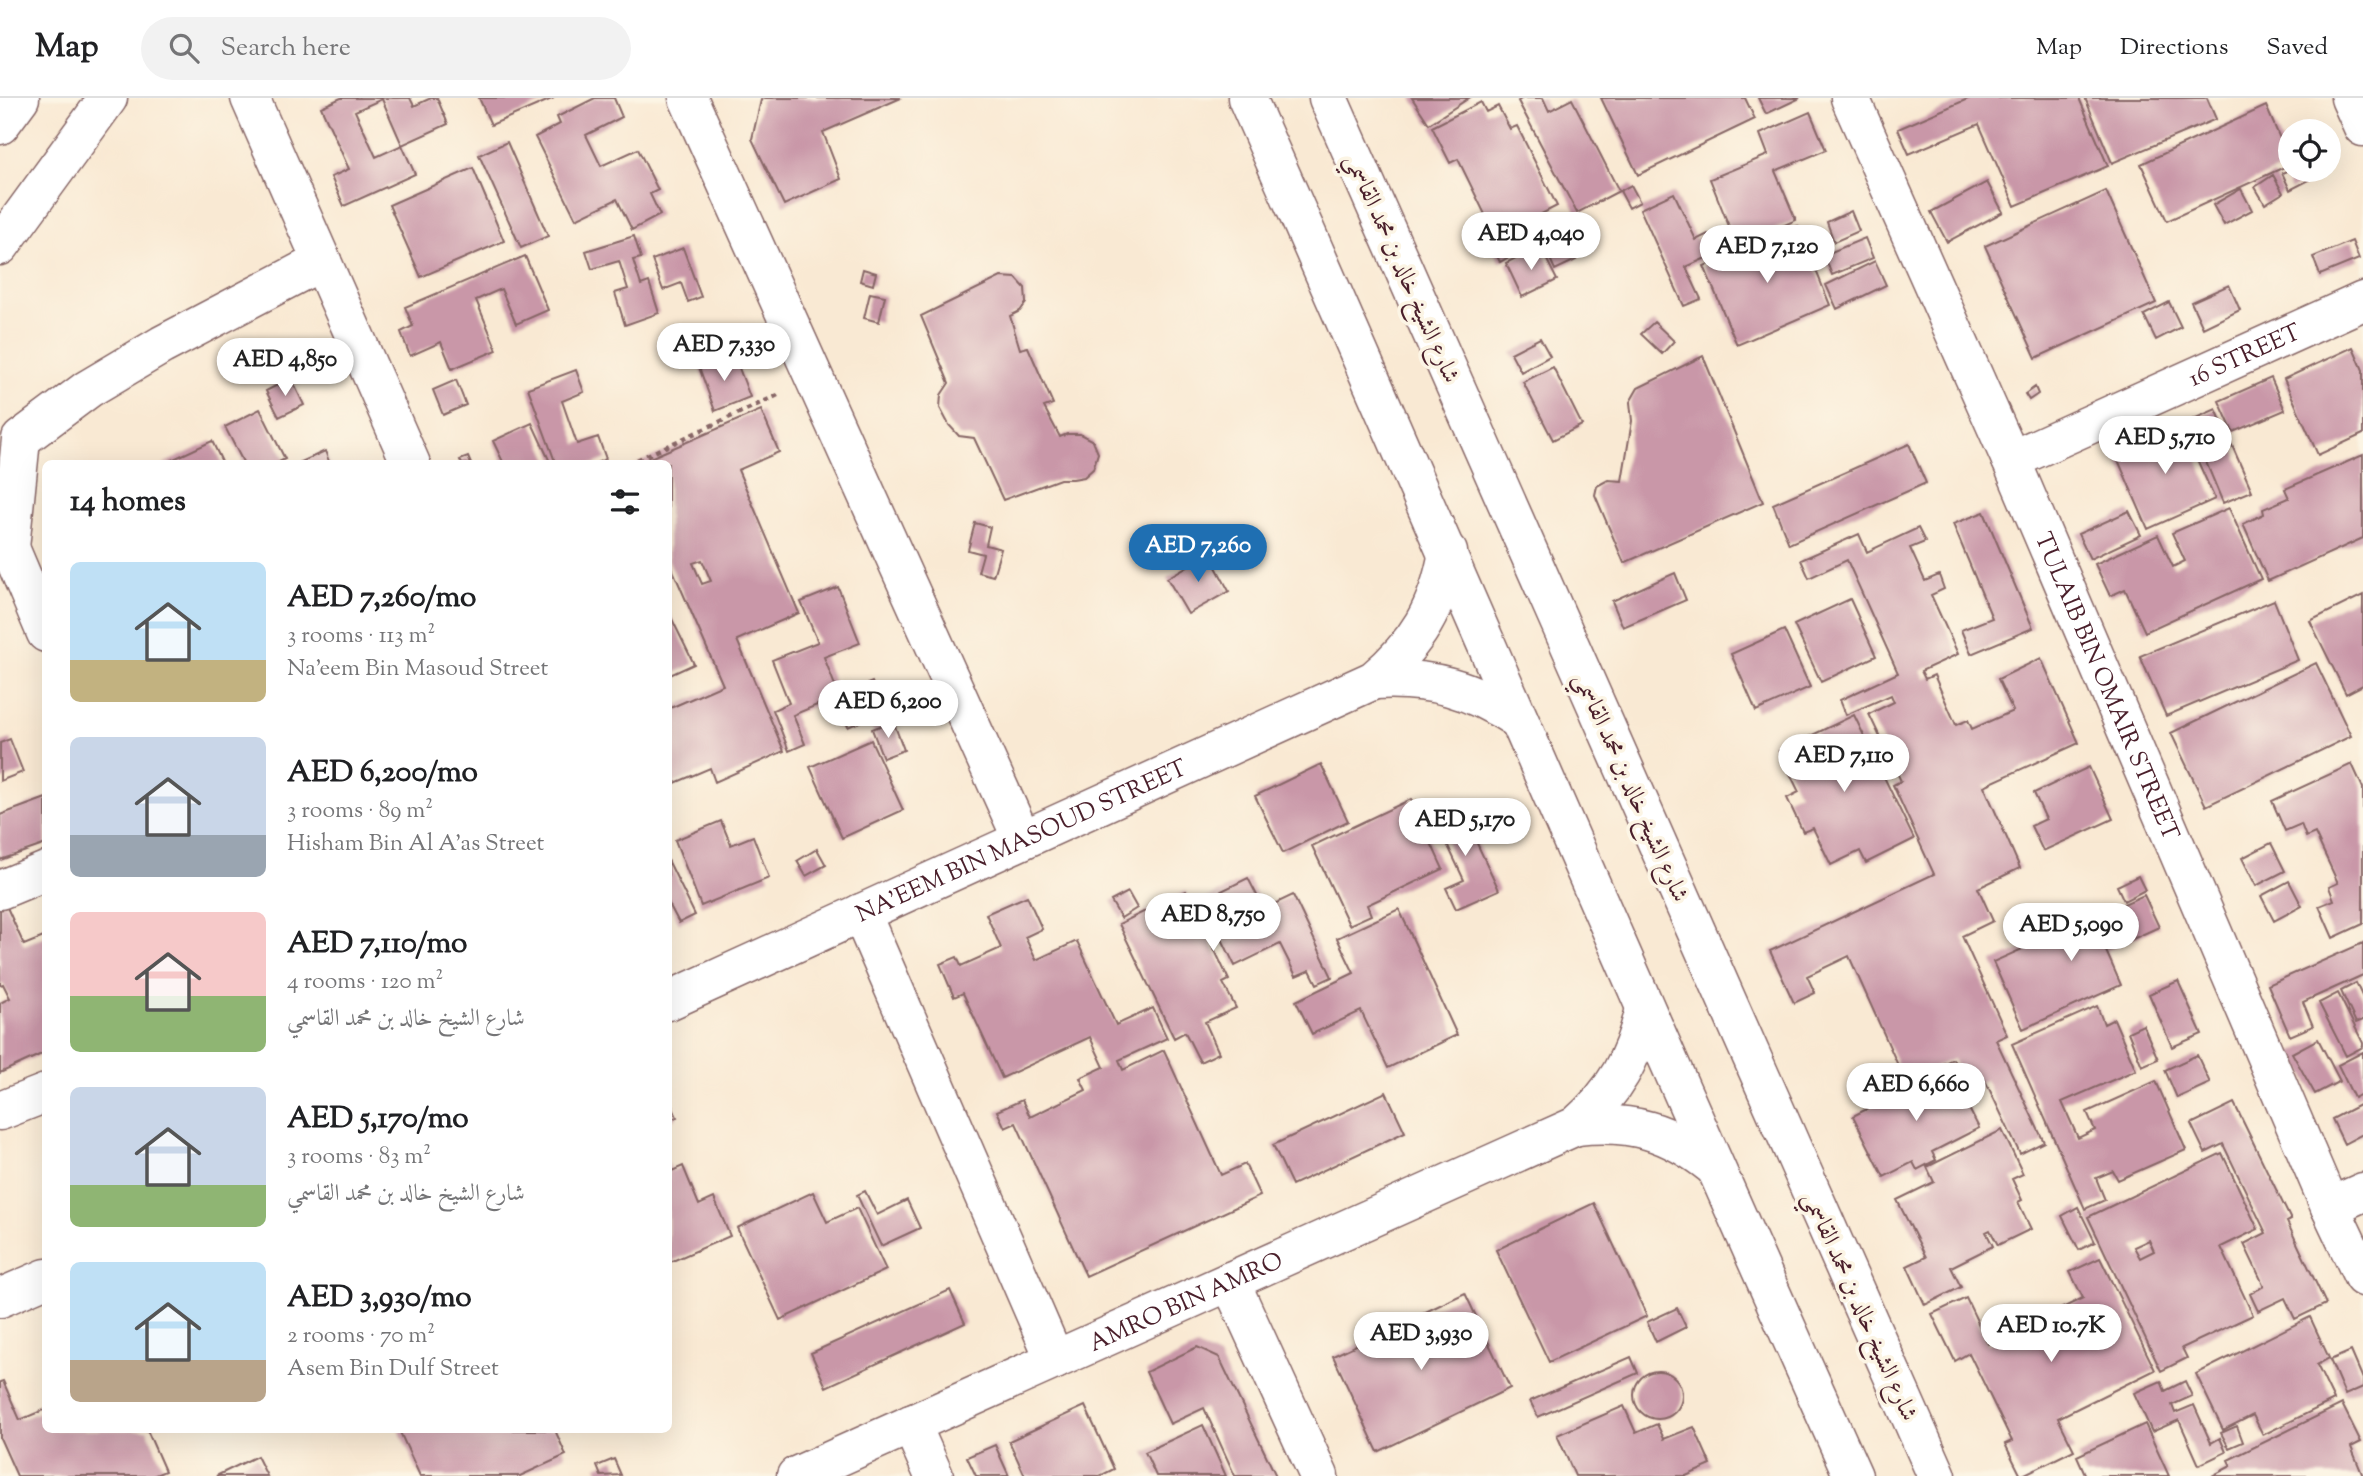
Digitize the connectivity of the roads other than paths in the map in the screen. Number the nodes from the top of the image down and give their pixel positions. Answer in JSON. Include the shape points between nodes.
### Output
{"nodes":[{"id":1,"x":20,"y":98,"type":"edge"},
{"id":2,"x":108,"y":98,"type":"edge"},
{"id":3,"x":250,"y":98,"type":"edge"},
{"id":4,"x":1247,"y":98,"type":"edge"},
{"id":5,"x":1328,"y":98,"type":"edge"},
{"id":6,"x":1850,"y":98,"type":"edge"},
{"id":7,"x":2350,"y":98,"type":"edge"},
{"id":8,"x":692,"y":99,"type":"edge"},
{"id":9,"x":0,"y":125,"type":"edge"},
{"id":10,"x":2363,"y":127,"type":"edge"},
{"id":11,"x":0,"y":246,"type":"edge"},
{"id":12,"x":322,"y":261,"type":"junction"},
{"id":13,"x":2363,"y":301,"type":"edge"},
{"id":14,"x":409,"y":460,"type":"edge"},
{"id":15,"x":2011,"y":460,"type":"junction"},
{"id":16,"x":5,"y":540,"type":"edge"},
{"id":17,"x":1448,"y":552,"type":"junction"},
{"id":18,"x":42,"y":624,"type":"edge"},
{"id":19,"x":1374,"y":680,"type":"junction"},
{"id":20,"x":1519,"y":720,"type":"junction"},
{"id":21,"x":1022,"y":839,"type":"junction"},
{"id":22,"x":42,"y":873,"type":"edge"},
{"id":23,"x":0,"y":890,"type":"edge"},
{"id":24,"x":862,"y":912,"type":"junction"},
{"id":25,"x":672,"y":999,"type":"edge"},
{"id":26,"x":1645,"y":1009,"type":"junction"},
{"id":27,"x":42,"y":1095,"type":"edge"},
{"id":28,"x":0,"y":1111,"type":"edge"},
{"id":29,"x":1576,"y":1126,"type":"junction"},
{"id":30,"x":1713,"y":1166,"type":"junction"},
{"id":31,"x":2347,"y":1199,"type":"edge"},
{"id":32,"x":2363,"y":1277,"type":"edge"},
{"id":33,"x":42,"y":1280,"type":"edge"},
{"id":34,"x":1230,"y":1281,"type":"junction"},
{"id":35,"x":0,"y":1298,"type":"edge"},
{"id":36,"x":1055,"y":1360,"type":"junction"},
{"id":37,"x":911,"y":1424,"type":"junction"},
{"id":38,"x":796,"y":1476,"type":"edge"},
{"id":39,"x":934,"y":1476,"type":"edge"},
{"id":40,"x":1319,"y":1476,"type":"edge"},
{"id":41,"x":1853,"y":1476,"type":"edge"},
{"id":42,"x":1937,"y":1476,"type":"edge"}],
"edges":[{"from":1,"to":9,"type":"street"},
{"from":2,"to":11,"type":"street"},
{"from":3,"to":12,"type":"street"},
{"from":4,"to":17,"type":"street"},
{"from":5,"to":42,"type":"street","name":"شارع الشيخ خالد بن محمد القاسمي"},
{"from":6,"to":15,"type":"street","name":"TULAIB BIN OMAIR STREET"},
{"from":7,"to":10,"type":"street"},
{"from":8,"to":21,"type":"street"},
{"from":12,"to":14,"type":"street"},
{"from":12,"to":16,"type":"street","via":[[162,345],[88,389],[21,439]]},
{"from":13,"to":15,"type":"street","name":"16 STREET"},
{"from":15,"to":31,"type":"street","name":"TULAIB BIN OMAIR STREET"},
{"from":16,"to":18,"type":"street"},
{"from":17,"to":19,"type":"street","name":"NA'EEM BIN MASOUD STREET","via":[[1444,577],[1424,624],[1410,645]]},
{"from":17,"to":20,"type":"street"},
{"from":19,"to":20,"type":"street","name":"NA'EEM BIN MASOUD STREET","via":[[1425,680],[1450,686]]},
{"from":19,"to":21,"type":"street","name":"NA'EEM BIN MASOUD STREET"},
{"from":20,"to":26,"type":"street"},
{"from":21,"to":24,"type":"street","name":"NA'EEM BIN MASOUD STREET"},
{"from":22,"to":23,"type":"street"},
{"from":24,"to":25,"type":"street","name":"NA'EEM BIN MASOUD STREET"},
{"from":24,"to":36,"type":"street"},
{"from":26,"to":29,"type":"street","name":"AMRO BIN AMRO","via":[[1628,1062],[1614,1086]]},
{"from":26,"to":30,"type":"street"},
{"from":27,"to":28,"type":"street"},
{"from":29,"to":30,"type":"street","name":"AMRO BIN AMRO","via":[[1625,1124],[1650,1130]]},
{"from":29,"to":34,"type":"street","name":"AMRO BIN AMRO"},
{"from":30,"to":41,"type":"street"},
{"from":31,"to":32,"type":"street","name":"TULAIB BIN OMAIR STREET"},
{"from":33,"to":35,"type":"street"},
{"from":34,"to":36,"type":"street","name":"AMRO BIN AMRO"},
{"from":34,"to":40,"type":"street"},
{"from":36,"to":37,"type":"street","name":"AMRO BIN AMRO"},
{"from":37,"to":38,"type":"street","name":"AMRO BIN AMRO"},
{"from":37,"to":39,"type":"street"}]}
